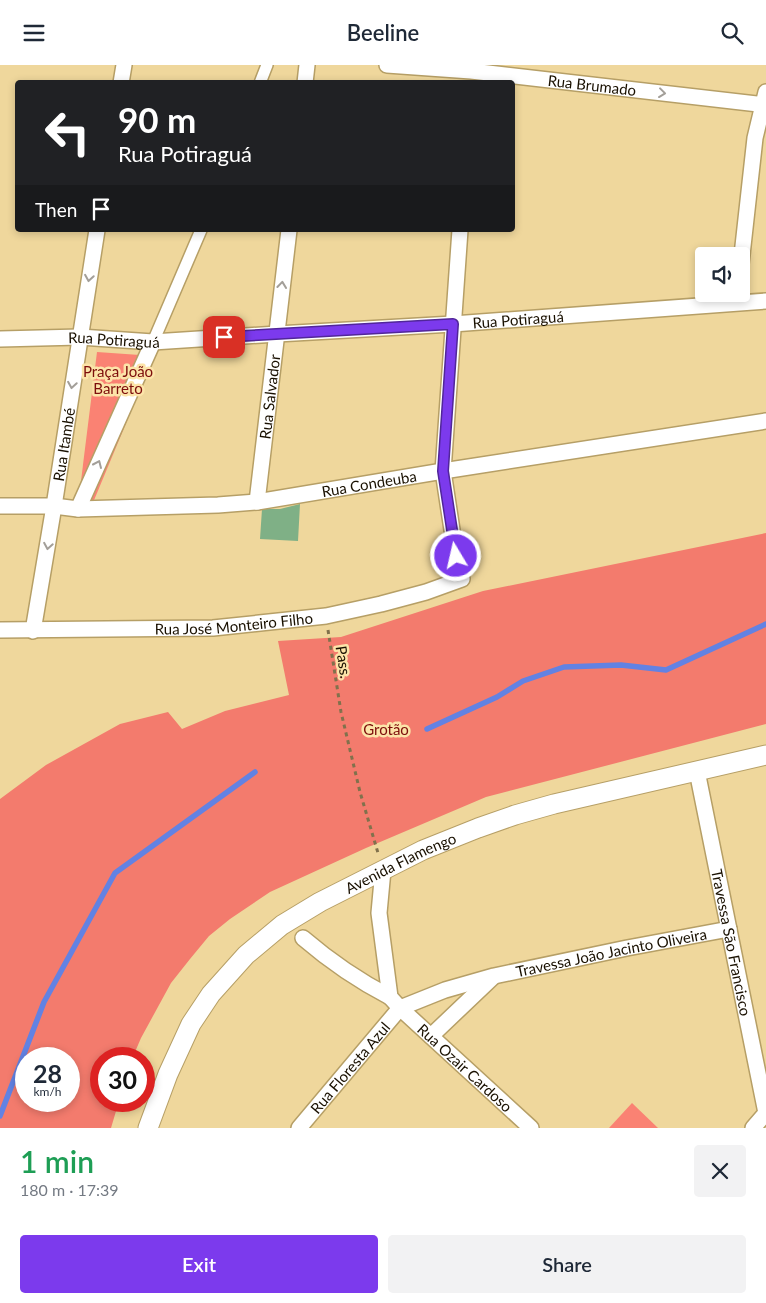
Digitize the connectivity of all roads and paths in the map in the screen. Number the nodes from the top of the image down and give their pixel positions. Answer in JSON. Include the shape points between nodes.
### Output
{"nodes":[{"id":1,"x":124,"y":65,"type":"edge"},
{"id":2,"x":267,"y":65,"type":"edge"},
{"id":3,"x":307,"y":65,"type":"edge"},
{"id":4,"x":387,"y":65,"type":"edge"},
{"id":5,"x":471,"y":73,"type":"edge"},
{"id":6,"x":122,"y":80,"type":"edge"},
{"id":7,"x":261,"y":80,"type":"edge"},
{"id":8,"x":305,"y":80,"type":"edge"},
{"id":9,"x":765,"y":101,"type":"edge"},
{"id":10,"x":97,"y":232,"type":"edge"},
{"id":11,"x":200,"y":232,"type":"edge"},
{"id":12,"x":288,"y":232,"type":"edge"},
{"id":13,"x":460,"y":232,"type":"edge"},
{"id":14,"x":743,"y":247,"type":"edge"},
{"id":15,"x":750,"y":300,"type":"edge"},
{"id":16,"x":766,"y":301,"type":"edge"},
{"id":17,"x":703,"y":302,"type":"edge"},
{"id":18,"x":453,"y":324,"type":"junction"},
{"id":19,"x":277,"y":334,"type":"junction"},
{"id":20,"x":80,"y":337,"type":"junction"},
{"id":21,"x":0,"y":339,"type":"edge"},
{"id":22,"x":153,"y":342,"type":"junction"},
{"id":23,"x":766,"y":421,"type":"edge"},
{"id":24,"x":443,"y":471,"type":"junction"},
{"id":25,"x":257,"y":502,"type":"junction"},
{"id":26,"x":0,"y":506,"type":"edge"},
{"id":27,"x":54,"y":506,"type":"junction"},
{"id":28,"x":78,"y":509,"type":"junction"},
{"id":29,"x":326,"y":616,"type":"junction"},
{"id":30,"x":0,"y":630,"type":"edge"},
{"id":31,"x":33,"y":631,"type":"junction"},
{"id":32,"x":766,"y":755,"type":"edge"},
{"id":33,"x":697,"y":771,"type":"junction"},
{"id":34,"x":383,"y":871,"type":"junction"},
{"id":35,"x":729,"y":929,"type":"junction"},
{"id":36,"x":303,"y":938,"type":"dead end"},
{"id":37,"x":494,"y":976,"type":"junction"},
{"id":38,"x":395,"y":1002,"type":"junction"},
{"id":39,"x":431,"y":1036,"type":"junction"},
{"id":40,"x":766,"y":1113,"type":"edge"},
{"id":41,"x":148,"y":1128,"type":"edge"},
{"id":42,"x":299,"y":1128,"type":"edge"},
{"id":43,"x":531,"y":1128,"type":"edge"},
{"id":44,"x":753,"y":1128,"type":"edge"}],
"edges":[{"from":1,"to":6,"type":"street"},
{"from":2,"to":7,"type":"street"},
{"from":3,"to":8,"type":"street"},
{"from":4,"to":5,"type":"street","name":"Rua Brumado"},
{"from":5,"to":9,"type":"street","name":"Rua Brumado","one_way":true},
{"from":9,"to":14,"type":"street","via":[[755,138]]},
{"from":10,"to":20,"type":"street","name":"Rua Itambé","one_way":true},
{"from":11,"to":22,"type":"street"},
{"from":19,"to":12,"type":"street","name":"Rua Salvador","one_way":true},
{"from":13,"to":18,"type":"street"},
{"from":15,"to":16,"type":"street","name":"Rua Potiraguá"},
{"from":17,"to":18,"type":"street","name":"Rua Potiraguá"},
{"from":18,"to":19,"type":"street","name":"Rua Potiraguá"},
{"from":18,"to":24,"type":"street"},
{"from":19,"to":22,"type":"street","name":"Rua Potiraguá"},
{"from":19,"to":25,"type":"street","name":"Rua Salvador"},
{"from":20,"to":21,"type":"street","name":"Rua Potiraguá"},
{"from":20,"to":22,"type":"street","name":"Rua Potiraguá"},
{"from":20,"to":27,"type":"street","name":"Rua Itambé","one_way":true},
{"from":28,"to":22,"type":"street","one_way":true},
{"from":23,"to":24,"type":"street","name":"Rua Condeuba"},
{"from":24,"to":25,"type":"street","name":"Rua Condeuba"},
{"from":24,"to":29,"type":"street","name":"Rua José Monteiro Filho","via":[[462,579],[426,592]]},
{"from":25,"to":28,"type":"street","name":"Rua Condeuba"},
{"from":26,"to":27,"type":"street","name":"Rua Condeuba"},
{"from":27,"to":28,"type":"street","name":"Rua Condeuba"},
{"from":27,"to":31,"type":"street","name":"Rua Itambé","one_way":true},
{"from":29,"to":31,"type":"street","name":"Rua José Monteiro Filho","via":[[213,628]]},
{"from":29,"to":34,"type":"path","name":"Pass.","via":[[341,712]]},
{"from":30,"to":31,"type":"street","name":"Rua José Monteiro Filho"},
{"from":32,"to":33,"type":"street","name":"Avenida Flamengo"},
{"from":33,"to":34,"type":"street","name":"Avenida Flamengo","via":[[515,815],[478,827]]},
{"from":33,"to":35,"type":"street","name":"Travessa São Francisco"},
{"from":34,"to":38,"type":"street","via":[[380,913]]},
{"from":34,"to":41,"type":"street","name":"Avenida Flamengo","via":[[282,925],[246,955],[211,994],[191,1024]]},
{"from":35,"to":37,"type":"street","name":"Travessa João Jacinto Oliveira"},
{"from":35,"to":40,"type":"street","name":"Travessa São Francisco"},
{"from":36,"to":38,"type":"street","name":"Rua Ozair Cardoso","via":[[341,969]]},
{"from":37,"to":38,"type":"street","name":"Travessa João Jacinto Oliveira"},
{"from":37,"to":39,"type":"street"},
{"from":38,"to":39,"type":"street","name":"Rua Ozair Cardoso"},
{"from":38,"to":42,"type":"street","name":"Rua Floresta Azul"},
{"from":39,"to":43,"type":"street","name":"Rua Ozair Cardoso"},
{"from":40,"to":44,"type":"street"}]}
